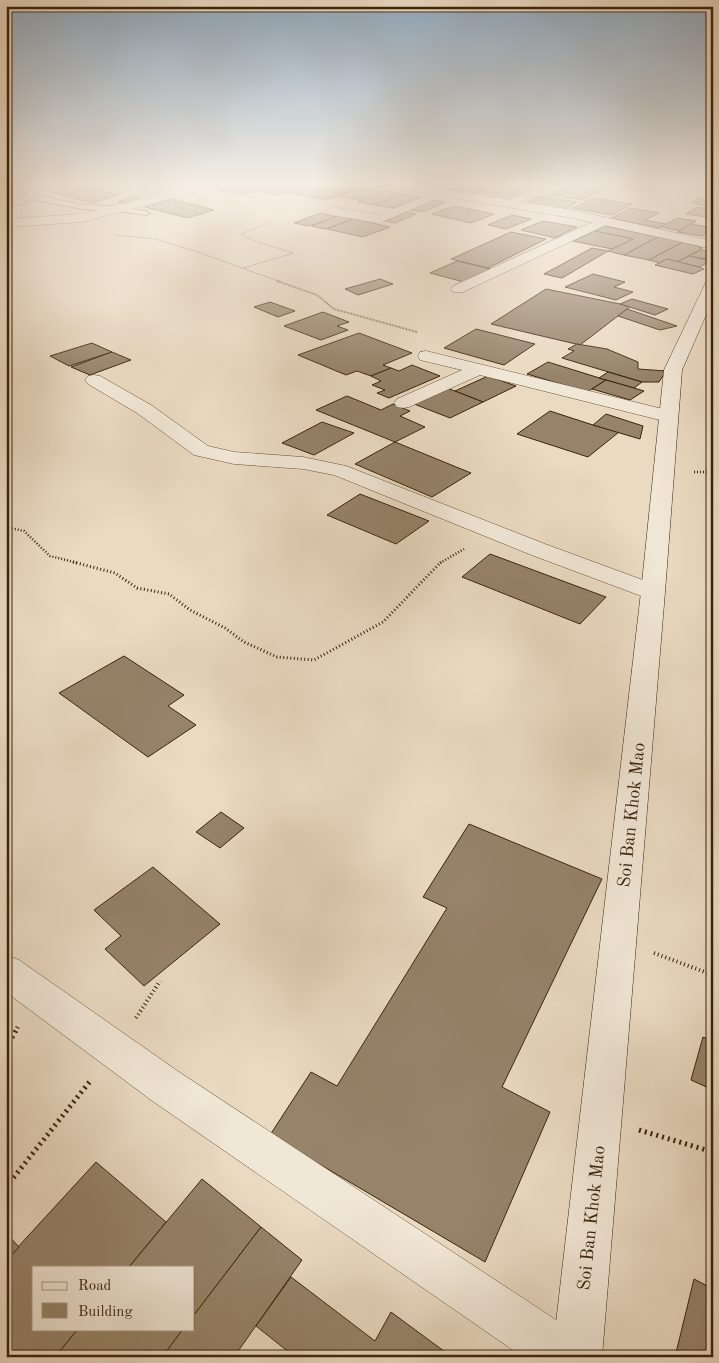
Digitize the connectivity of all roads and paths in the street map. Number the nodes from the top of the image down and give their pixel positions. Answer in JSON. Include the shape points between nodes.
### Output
{"nodes":[{"id":1,"x":187,"y":249,"type":"edge"},
{"id":2,"x":279,"y":249,"type":"edge"},
{"id":3,"x":544,"y":249,"type":"edge"},
{"id":4,"x":244,"y":268,"type":"junction"},
{"id":5,"x":713,"y":282,"type":"edge"},
{"id":6,"x":458,"y":288,"type":"dead end"},
{"id":7,"x":426,"y":356,"type":"dead end"},
{"id":8,"x":448,"y":361,"type":"junction"},
{"id":9,"x":478,"y":369,"type":"junction"},
{"id":10,"x":94,"y":380,"type":"dead end"},
{"id":11,"x":403,"y":403,"type":"dead end"},
{"id":12,"x":668,"y":416,"type":"junction"},
{"id":13,"x":6,"y":528,"type":"edge"},
{"id":14,"x":496,"y":532,"type":"junction"},
{"id":15,"x":654,"y":592,"type":"junction"},
{"id":16,"x":619,"y":939,"type":"junction"},
{"id":17,"x":6,"y":971,"type":"edge"},
{"id":18,"x":713,"y":974,"type":"edge"},
{"id":19,"x":160,"y":981,"type":"dead end"},
{"id":20,"x":115,"y":1050,"type":"junction"},
{"id":21,"x":600,"y":1119,"type":"junction"},
{"id":22,"x":713,"y":1152,"type":"edge"},
{"id":23,"x":6,"y":1187,"type":"edge"},
{"id":24,"x":567,"y":1357,"type":"edge"},
{"id":25,"x":577,"y":1357,"type":"edge"}],
"edges":[{"from":1,"to":4,"type":"path"},
{"from":2,"to":4,"type":"path","via":[[293,253]]},
{"from":3,"to":6,"type":"street"},
{"from":4,"to":8,"type":"path","via":[[317,295],[334,310],[426,336]]},
{"from":5,"to":12,"type":"street","name":"Soi Ban Khok Mao","via":[[673,370]]},
{"from":7,"to":8,"type":"street"},
{"from":8,"to":9,"type":"street"},
{"from":9,"to":11,"type":"street"},
{"from":9,"to":12,"type":"street"},
{"from":10,"to":14,"type":"street","via":[[144,410],[201,451],[339,470]]},
{"from":12,"to":15,"type":"street","name":"Soi Ban Khok Mao"},
{"from":13,"to":14,"type":"path","via":[[24,532],[50,556],[115,573],[137,588],[169,594],[244,642],[277,656],[314,660],[383,622],[442,561]]},
{"from":14,"to":15,"type":"street"},
{"from":15,"to":16,"type":"street","name":"Soi Ban Khok Mao"},
{"from":16,"to":18,"type":"path"},
{"from":16,"to":21,"type":"street","name":"Soi Ban Khok Mao"},
{"from":17,"to":20,"type":"street"},
{"from":19,"to":20,"type":"path"},
{"from":20,"to":23,"type":"path"},
{"from":20,"to":24,"type":"street"},
{"from":21,"to":22,"type":"path"},
{"from":21,"to":25,"type":"street","name":"Soi Ban Khok Mao"}]}
